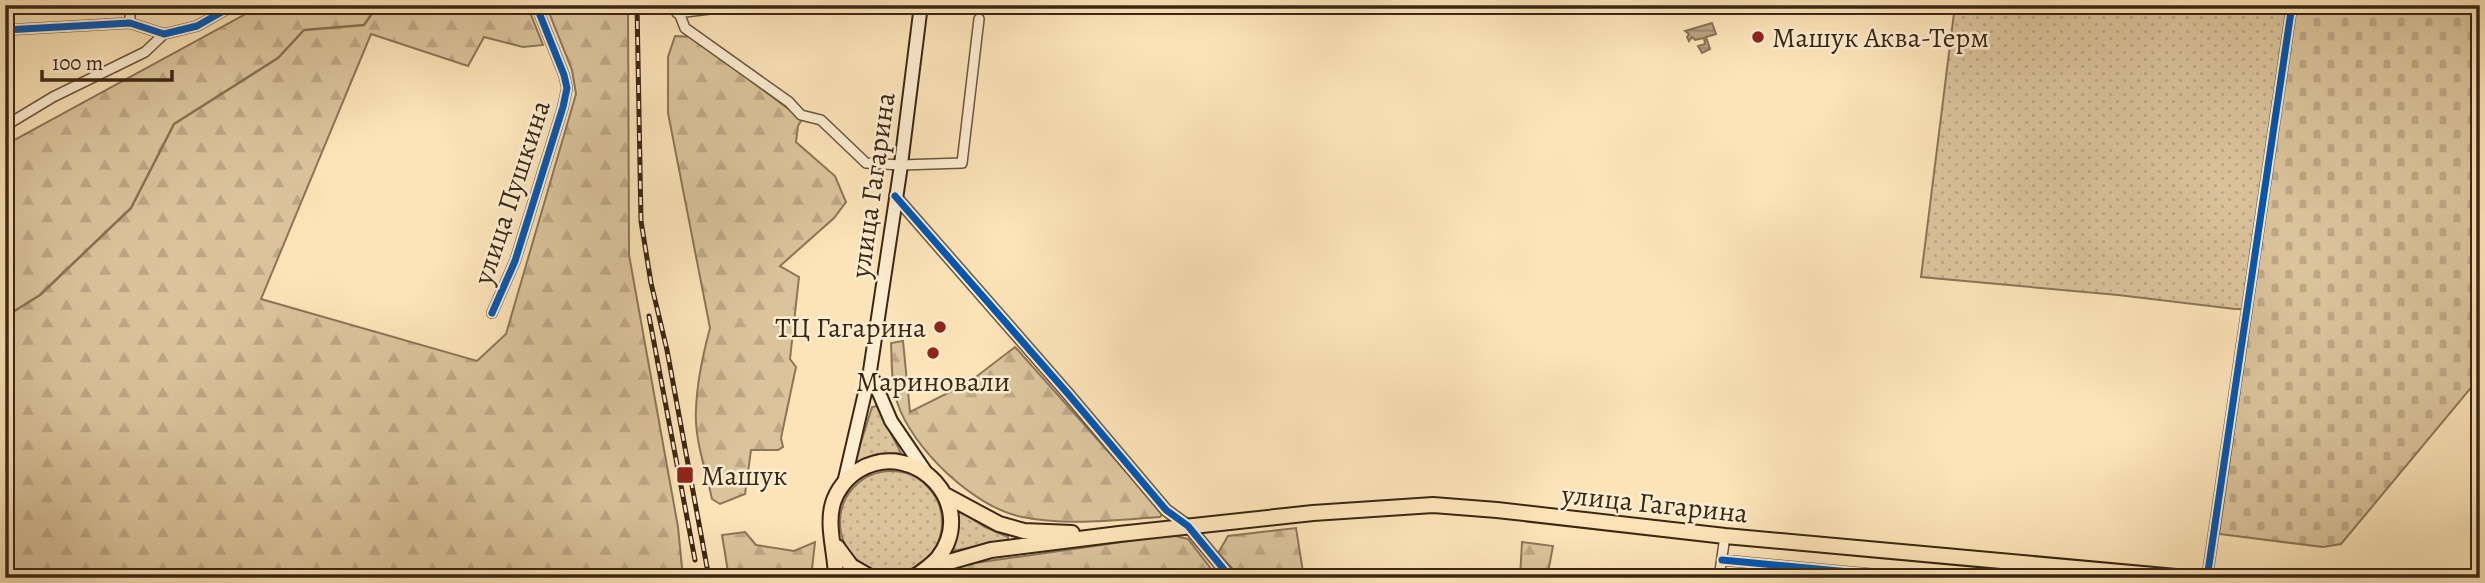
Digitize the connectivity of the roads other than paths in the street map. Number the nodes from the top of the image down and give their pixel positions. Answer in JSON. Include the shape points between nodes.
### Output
{"nodes":[{"id":1,"x":130,"y":5,"type":"edge"},
{"id":2,"x":234,"y":5,"type":"edge"},
{"id":3,"x":536,"y":5,"type":"edge"},
{"id":4,"x":742,"y":5,"type":"edge"},
{"id":5,"x":920,"y":5,"type":"edge"},
{"id":6,"x":2292,"y":5,"type":"edge"},
{"id":7,"x":677,"y":9,"type":"edge"},
{"id":8,"x":979,"y":19,"type":"dead end"},
{"id":9,"x":130,"y":23,"type":"junction"},
{"id":10,"x":5,"y":30,"type":"edge"},
{"id":11,"x":164,"y":34,"type":"junction"},
{"id":12,"x":5,"y":126,"type":"edge"},
{"id":13,"x":901,"y":165,"type":"junction"},
{"id":14,"x":895,"y":196,"type":"junction"},
{"id":15,"x":492,"y":313,"type":"dead end"},
{"id":16,"x":870,"y":371,"type":"junction"},
{"id":17,"x":925,"y":471,"type":"junction"},
{"id":18,"x":844,"y":483,"type":"junction"},
{"id":19,"x":945,"y":495,"type":"junction"},
{"id":20,"x":1188,"y":526,"type":"junction"},
{"id":21,"x":1119,"y":534,"type":"junction"},
{"id":22,"x":1725,"y":536,"type":"junction"},
{"id":23,"x":834,"y":543,"type":"junction"},
{"id":24,"x":1722,"y":560,"type":"junction"},
{"id":25,"x":1799,"y":567,"type":"junction"},
{"id":26,"x":917,"y":574,"type":"edge"},
{"id":27,"x":1876,"y":577,"type":"edge"},
{"id":28,"x":836,"y":578,"type":"edge"},
{"id":29,"x":872,"y":578,"type":"edge"},
{"id":30,"x":1231,"y":578,"type":"edge"},
{"id":31,"x":1719,"y":578,"type":"edge"},
{"id":32,"x":1796,"y":578,"type":"edge"},
{"id":33,"x":1914,"y":578,"type":"edge"},
{"id":34,"x":2186,"y":578,"type":"edge"},
{"id":35,"x":2207,"y":578,"type":"edge"}],
"edges":[{"from":1,"to":9,"type":"street"},
{"from":2,"to":11,"type":"street","via":[[197,26]]},
{"from":3,"to":15,"type":"street","name":"улица Пушкина","via":[[567,88],[515,261]]},
{"from":4,"to":7,"type":"street"},
{"from":5,"to":13,"type":"main road","name":"улица Гагарина"},
{"from":6,"to":35,"type":"street"},
{"from":7,"to":13,"type":"street","via":[[685,28],[801,115],[821,120],[866,163]]},
{"from":8,"to":13,"type":"street","via":[[962,163]]},
{"from":9,"to":10,"type":"street"},
{"from":9,"to":11,"type":"street"},
{"from":11,"to":12,"type":"street","via":[[145,52],[52,97]]},
{"from":13,"to":14,"type":"main road","name":"улица Гагарина"},
{"from":14,"to":16,"type":"main road","name":"улица Гагарина"},
{"from":14,"to":20,"type":"street","via":[[1166,510]]},
{"from":16,"to":17,"type":"main road","via":[[891,421]]},
{"from":16,"to":18,"type":"main road","name":"улица Гагарина"},
{"from":17,"to":18,"type":"main road","via":[[882,461],[855,472]]},
{"from":17,"to":19,"type":"main road"},
{"from":18,"to":23,"type":"main road","via":[[831,515]]},
{"from":19,"to":21,"type":"main road","via":[[999,524],[1024,531]]},
{"from":19,"to":26,"type":"main road","via":[[950,511],[947,542],[939,556]]},
{"from":20,"to":21,"type":"main road","name":"улица Гагарина"},
{"from":20,"to":22,"type":"main road","name":"улица Гагарина","via":[[1433,505]]},
{"from":20,"to":30,"type":"street"},
{"from":21,"to":26,"type":"main road","via":[[991,550]]},
{"from":22,"to":24,"type":"street"},
{"from":22,"to":34,"type":"main road","name":"улица Гагарина"},
{"from":23,"to":28,"type":"main road"},
{"from":23,"to":29,"type":"main road","via":[[850,566]]},
{"from":24,"to":25,"type":"street"},
{"from":24,"to":31,"type":"street"},
{"from":25,"to":27,"type":"street"},
{"from":25,"to":32,"type":"street"},
{"from":27,"to":33,"type":"street"}]}
